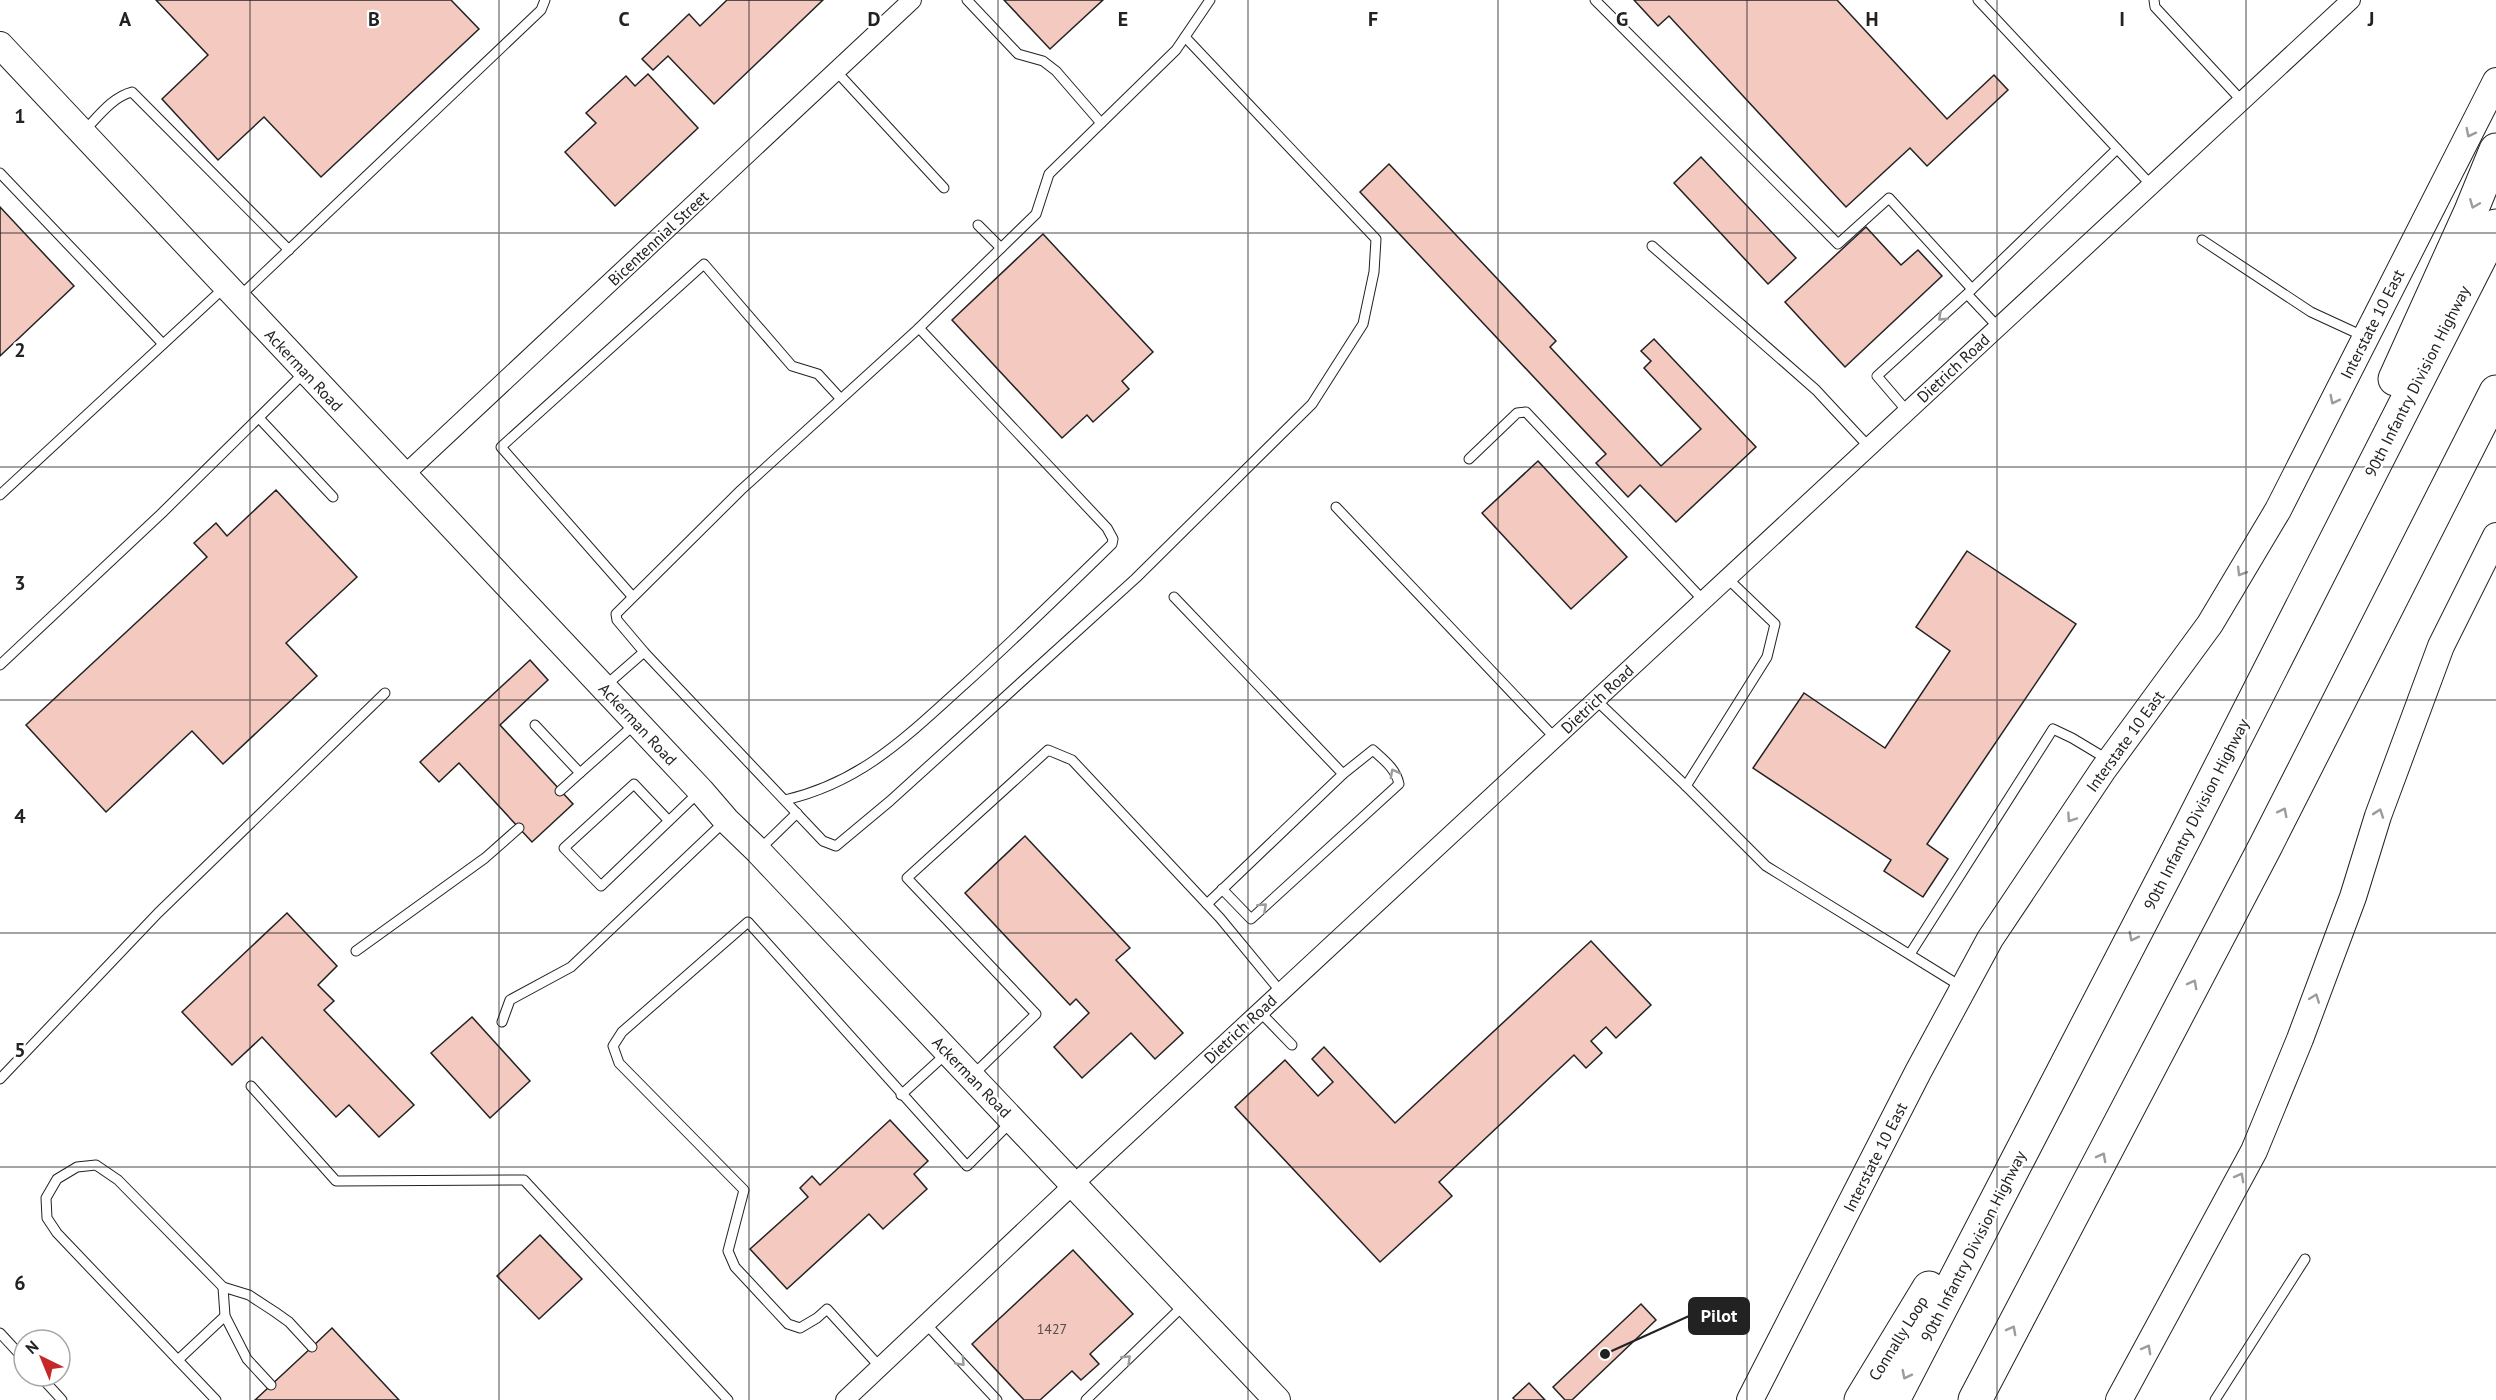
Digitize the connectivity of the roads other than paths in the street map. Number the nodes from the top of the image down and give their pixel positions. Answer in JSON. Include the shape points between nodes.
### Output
{"nodes":[{"id":1,"x":545,"y":0,"type":"edge"},
{"id":2,"x":912,"y":0,"type":"edge"},
{"id":3,"x":967,"y":0,"type":"edge"},
{"id":4,"x":1210,"y":0,"type":"edge"},
{"id":5,"x":1595,"y":0,"type":"edge"},
{"id":6,"x":1978,"y":0,"type":"edge"},
{"id":7,"x":2154,"y":0,"type":"edge"},
{"id":8,"x":2350,"y":0,"type":"edge"},
{"id":9,"x":1185,"y":37,"type":"junction"},
{"id":10,"x":0,"y":45,"type":"edge"},
{"id":11,"x":836,"y":71,"type":"junction"},
{"id":12,"x":2496,"y":81,"type":"edge"},
{"id":13,"x":2242,"y":101,"type":"junction"},
{"id":14,"x":1101,"y":123,"type":"junction"},
{"id":15,"x":82,"y":133,"type":"junction"},
{"id":16,"x":2116,"y":149,"type":"junction"},
{"id":17,"x":2496,"y":150,"type":"edge"},
{"id":18,"x":0,"y":173,"type":"edge"},
{"id":19,"x":2151,"y":185,"type":"junction"},
{"id":20,"x":944,"y":188,"type":"dead end"},
{"id":21,"x":978,"y":225,"type":"dead end"},
{"id":22,"x":2496,"y":226,"type":"edge"},
{"id":23,"x":2202,"y":240,"type":"dead end"},
{"id":24,"x":1652,"y":246,"type":"dead end"},
{"id":25,"x":1001,"y":248,"type":"junction"},
{"id":26,"x":289,"y":250,"type":"junction"},
{"id":27,"x":1970,"y":291,"type":"junction"},
{"id":28,"x":232,"y":292,"type":"junction"},
{"id":29,"x":1998,"y":327,"type":"junction"},
{"id":30,"x":919,"y":328,"type":"junction"},
{"id":31,"x":2366,"y":337,"type":"junction"},
{"id":32,"x":163,"y":344,"type":"junction"},
{"id":33,"x":306,"y":371,"type":"junction"},
{"id":34,"x":2496,"y":392,"type":"edge"},
{"id":35,"x":840,"y":398,"type":"junction"},
{"id":36,"x":1907,"y":411,"type":"junction"},
{"id":37,"x":259,"y":418,"type":"junction"},
{"id":38,"x":1869,"y":447,"type":"junction"},
{"id":39,"x":1469,"y":459,"type":"dead end"},
{"id":40,"x":403,"y":476,"type":"junction"},
{"id":41,"x":0,"y":495,"type":"edge"},
{"id":42,"x":333,"y":497,"type":"dead end"},
{"id":43,"x":1336,"y":507,"type":"dead end"},
{"id":44,"x":2496,"y":536,"type":"edge"},
{"id":45,"x":1727,"y":578,"type":"junction"},
{"id":46,"x":632,"y":596,"type":"junction"},
{"id":47,"x":1174,"y":597,"type":"dead end"},
{"id":48,"x":1703,"y":600,"type":"junction"},
{"id":49,"x":644,"y":652,"type":"junction"},
{"id":50,"x":0,"y":664,"type":"edge"},
{"id":51,"x":604,"y":687,"type":"junction"},
{"id":52,"x":385,"y":693,"type":"dead end"},
{"id":53,"x":1596,"y":699,"type":"junction"},
{"id":54,"x":637,"y":722,"type":"junction"},
{"id":55,"x":535,"y":725,"type":"dead end"},
{"id":56,"x":1555,"y":738,"type":"junction"},
{"id":57,"x":2110,"y":761,"type":"junction"},
{"id":58,"x":580,"y":773,"type":"junction"},
{"id":59,"x":1343,"y":774,"type":"junction"},
{"id":60,"x":1686,"y":786,"type":"junction"},
{"id":61,"x":701,"y":790,"type":"junction"},
{"id":62,"x":561,"y":791,"type":"dead end"},
{"id":63,"x":785,"y":800,"type":"junction"},
{"id":64,"x":797,"y":813,"type":"junction"},
{"id":65,"x":726,"y":820,"type":"junction"},
{"id":66,"x":669,"y":821,"type":"junction"},
{"id":67,"x":519,"y":828,"type":"dead end"},
{"id":68,"x":2189,"y":829,"type":"junction"},
{"id":69,"x":758,"y":851,"type":"junction"},
{"id":70,"x":1222,"y":889,"type":"junction"},
{"id":71,"x":1207,"y":904,"type":"junction"},
{"id":72,"x":356,"y":951,"type":"dead end"},
{"id":73,"x":1910,"y":954,"type":"junction"},
{"id":74,"x":1964,"y":989,"type":"junction"},
{"id":75,"x":1281,"y":992,"type":"junction"},
{"id":76,"x":1260,"y":1011,"type":"junction"},
{"id":77,"x":502,"y":1022,"type":"dead end"},
{"id":78,"x":1292,"y":1045,"type":"dead end"},
{"id":79,"x":948,"y":1052,"type":"junction"},
{"id":80,"x":2068,"y":1062,"type":"junction"},
{"id":81,"x":972,"y":1077,"type":"junction"},
{"id":82,"x":0,"y":1079,"type":"edge"},
{"id":83,"x":251,"y":1086,"type":"dead end"},
{"id":84,"x":901,"y":1095,"type":"junction"},
{"id":85,"x":1013,"y":1120,"type":"junction"},
{"id":86,"x":1074,"y":1184,"type":"junction"},
{"id":87,"x":2305,"y":1258,"type":"dead end"},
{"id":88,"x":223,"y":1287,"type":"junction"},
{"id":89,"x":1186,"y":1303,"type":"junction"},
{"id":90,"x":225,"y":1316,"type":"junction"},
{"id":91,"x":926,"y":1324,"type":"junction"},
{"id":92,"x":0,"y":1333,"type":"edge"},
{"id":93,"x":12,"y":1346,"type":"edge"},
{"id":94,"x":312,"y":1347,"type":"dead end"},
{"id":95,"x":178,"y":1360,"type":"junction"},
{"id":96,"x":1994,"y":1364,"type":"junction"},
{"id":97,"x":880,"y":1367,"type":"junction"},
{"id":98,"x":271,"y":1385,"type":"dead end"},
{"id":99,"x":51,"y":1388,"type":"edge"},
{"id":100,"x":850,"y":1398,"type":"edge"},
{"id":101,"x":62,"y":1400,"type":"edge"},
{"id":102,"x":216,"y":1400,"type":"edge"},
{"id":103,"x":728,"y":1400,"type":"edge"},
{"id":104,"x":997,"y":1400,"type":"edge"},
{"id":105,"x":1086,"y":1400,"type":"edge"},
{"id":106,"x":1277,"y":1400,"type":"edge"},
{"id":107,"x":1750,"y":1400,"type":"edge"},
{"id":108,"x":1861,"y":1400,"type":"edge"},
{"id":109,"x":1893,"y":1400,"type":"edge"},
{"id":110,"x":1975,"y":1400,"type":"edge"},
{"id":111,"x":1982,"y":1400,"type":"edge"},
{"id":112,"x":2119,"y":1400,"type":"edge"},
{"id":113,"x":2215,"y":1400,"type":"edge"}],
"edges":[{"from":1,"to":26,"type":"lane","via":[[541,10]]},
{"from":2,"to":11,"type":"street","name":"Bicentennial Street"},
{"from":3,"to":14,"type":"lane","via":[[1018,54],[1043,61],[1056,71]]},
{"from":4,"to":9,"type":"lane"},
{"from":5,"to":27,"type":"lane","via":[[1838,244],[1889,198]]},
{"from":6,"to":16,"type":"lane"},
{"from":7,"to":13,"type":"lane","via":[[2155,6]]},
{"from":8,"to":13,"type":"street","name":"Dietrich Road"},
{"from":9,"to":14,"type":"lane"},
{"from":9,"to":64,"type":"lane","via":[[1376,239],[1374,272],[1363,324],[1312,404],[1136,578],[853,834],[836,846],[823,841]]},
{"from":10,"to":15,"type":"main road","name":"Ackerman Road"},
{"from":11,"to":20,"type":"lane"},
{"from":11,"to":40,"type":"street","name":"Bicentennial Street"},
{"from":12,"to":31,"type":"main road","name":"Interstate 10 East","one_way":true},
{"from":13,"to":19,"type":"street","name":"Dietrich Road"},
{"from":14,"to":25,"type":"lane","via":[[1049,174],[1036,214]]},
{"from":15,"to":26,"type":"lane","via":[[114,101],[132,92]]},
{"from":15,"to":28,"type":"main road","name":"Ackerman Road"},
{"from":16,"to":19,"type":"lane"},
{"from":16,"to":27,"type":"lane"},
{"from":17,"to":68,"type":"highway","one_way":true},
{"from":18,"to":32,"type":"lane"},
{"from":19,"to":29,"type":"street","name":"Dietrich Road"},
{"from":21,"to":25,"type":"lane"},
{"from":22,"to":68,"type":"highway","name":"90th Infantry Division Highway"},
{"from":23,"to":31,"type":"lane","via":[[2311,312]]},
{"from":24,"to":38,"type":"lane","via":[[1815,390]]},
{"from":25,"to":30,"type":"lane"},
{"from":26,"to":28,"type":"lane"},
{"from":27,"to":29,"type":"lane"},
{"from":27,"to":36,"type":"lane","one_way":true,"via":[[1877,376]]},
{"from":28,"to":32,"type":"lane"},
{"from":28,"to":33,"type":"main road","name":"Ackerman Road"},
{"from":29,"to":36,"type":"street","name":"Dietrich Road"},
{"from":30,"to":35,"type":"lane"},
{"from":30,"to":63,"type":"lane","via":[[1107,528],[1112,544],[1006,647],[874,762],[809,795]]},
{"from":31,"to":57,"type":"main road","name":"Interstate 10 East","one_way":true,"via":[[2278,510],[2210,624]]},
{"from":32,"to":41,"type":"lane"},
{"from":33,"to":37,"type":"lane"},
{"from":33,"to":40,"type":"main road","name":"Ackerman Road"},
{"from":96,"to":34,"type":"highway","one_way":true,"via":[[2265,847]]},
{"from":35,"to":46,"type":"lane"},
{"from":35,"to":46,"type":"lane","via":[[818,374],[792,366],[704,264],[501,447]]},
{"from":36,"to":38,"type":"street","name":"Dietrich Road"},
{"from":37,"to":42,"type":"lane"},
{"from":37,"to":50,"type":"lane"},
{"from":38,"to":45,"type":"street","name":"Dietrich Road"},
{"from":39,"to":48,"type":"lane","via":[[1517,413],[1526,412]]},
{"from":40,"to":51,"type":"main road","name":"Ackerman Road"},
{"from":43,"to":56,"type":"lane"},
{"from":112,"to":44,"type":"main road","one_way":true,"via":[[2254,1151],[2349,908],[2378,816],[2441,646]]},
{"from":45,"to":48,"type":"street","name":"Dietrich Road"},
{"from":45,"to":60,"type":"lane","via":[[1775,624],[1767,657]]},
{"from":46,"to":49,"type":"lane","via":[[615,614]]},
{"from":47,"to":59,"type":"lane"},
{"from":48,"to":53,"type":"street","name":"Dietrich Road"},
{"from":49,"to":51,"type":"lane"},
{"from":49,"to":63,"type":"lane"},
{"from":51,"to":54,"type":"main road","name":"Ackerman Road"},
{"from":52,"to":82,"type":"lane","via":[[158,913]]},
{"from":53,"to":56,"type":"street","name":"Dietrich Road"},
{"from":53,"to":60,"type":"lane"},
{"from":54,"to":58,"type":"lane"},
{"from":54,"to":61,"type":"main road","name":"Ackerman Road"},
{"from":55,"to":58,"type":"lane"},
{"from":56,"to":75,"type":"street","name":"Dietrich Road"},
{"from":57,"to":73,"type":"lane","via":[[2054,729]]},
{"from":57,"to":74,"type":"main road","name":"Interstate 10 East","one_way":true,"via":[[1990,939]]},
{"from":58,"to":62,"type":"lane"},
{"from":59,"to":70,"type":"lane"},
{"from":70,"to":59,"type":"lane","one_way":true,"via":[[1251,919],[1399,784],[1389,764],[1373,750]]},
{"from":60,"to":73,"type":"lane","via":[[1766,866]]},
{"from":61,"to":65,"type":"main road","name":"Ackerman Road"},
{"from":61,"to":66,"type":"lane"},
{"from":63,"to":64,"type":"lane"},
{"from":64,"to":69,"type":"lane"},
{"from":65,"to":69,"type":"main road","name":"Ackerman Road"},
{"from":65,"to":77,"type":"lane","via":[[571,967],[510,1000]]},
{"from":66,"to":66,"type":"lane","via":[[601,886],[564,848],[634,784]]},
{"from":67,"to":72,"type":"lane","via":[[485,858]]},
{"from":68,"to":80,"type":"highway","name":"90th Infantry Division Highway","one_way":true},
{"from":69,"to":79,"type":"main road","name":"Ackerman Road"},
{"from":70,"to":71,"type":"lane"},
{"from":71,"to":75,"type":"lane"},
{"from":71,"to":81,"type":"lane","via":[[1072,760],[1048,750],[907,878],[1036,1014]]},
{"from":73,"to":74,"type":"lane"},
{"from":74,"to":107,"type":"main road","name":"Interstate 10 East"},
{"from":75,"to":76,"type":"street","name":"Dietrich Road"},
{"from":76,"to":78,"type":"lane"},
{"from":76,"to":86,"type":"street","name":"Dietrich Road"},
{"from":79,"to":81,"type":"main road","name":"Ackerman Road"},
{"from":79,"to":84,"type":"lane"},
{"from":80,"to":108,"type":"highway","name":"Connally Loop"},
{"from":80,"to":109,"type":"highway","name":"90th Infantry Division Highway","one_way":true},
{"from":81,"to":85,"type":"main road","name":"Ackerman Road"},
{"from":83,"to":103,"type":"lane","via":[[336,1181],[524,1180]]},
{"from":84,"to":85,"type":"lane","via":[[967,1166]]},
{"from":84,"to":97,"type":"lane","via":[[748,922],[622,1032],[613,1046],[619,1063],[744,1190],[728,1251],[735,1267],[788,1324],[800,1328],[827,1309]]},
{"from":85,"to":86,"type":"main road","name":"Ackerman Road"},
{"from":86,"to":89,"type":"main road","name":"Ackerman Road"},
{"from":86,"to":91,"type":"street","name":"Dietrich Road"},
{"from":87,"to":113,"type":"lane"},
{"from":88,"to":90,"type":"lane"},
{"from":88,"to":94,"type":"lane","via":[[249,1294],[289,1322]]},
{"from":88,"to":95,"type":"lane","via":[[118,1180],[96,1165],[77,1167],[57,1179],[46,1198],[47,1218],[57,1233]]},
{"from":105,"to":89,"type":"lane","one_way":true},
{"from":89,"to":106,"type":"main road","name":"Ackerman Road"},
{"from":90,"to":95,"type":"lane"},
{"from":90,"to":98,"type":"lane","via":[[247,1359]]},
{"from":91,"to":97,"type":"street","name":"Dietrich Road"},
{"from":91,"to":104,"type":"lane","one_way":true},
{"from":92,"to":93,"type":"lane"},
{"from":95,"to":102,"type":"lane"},
{"from":96,"to":110,"type":"highway"},
{"from":96,"to":111,"type":"highway"},
{"from":97,"to":100,"type":"street","name":"Dietrich Road"},
{"from":99,"to":101,"type":"lane"}]}
